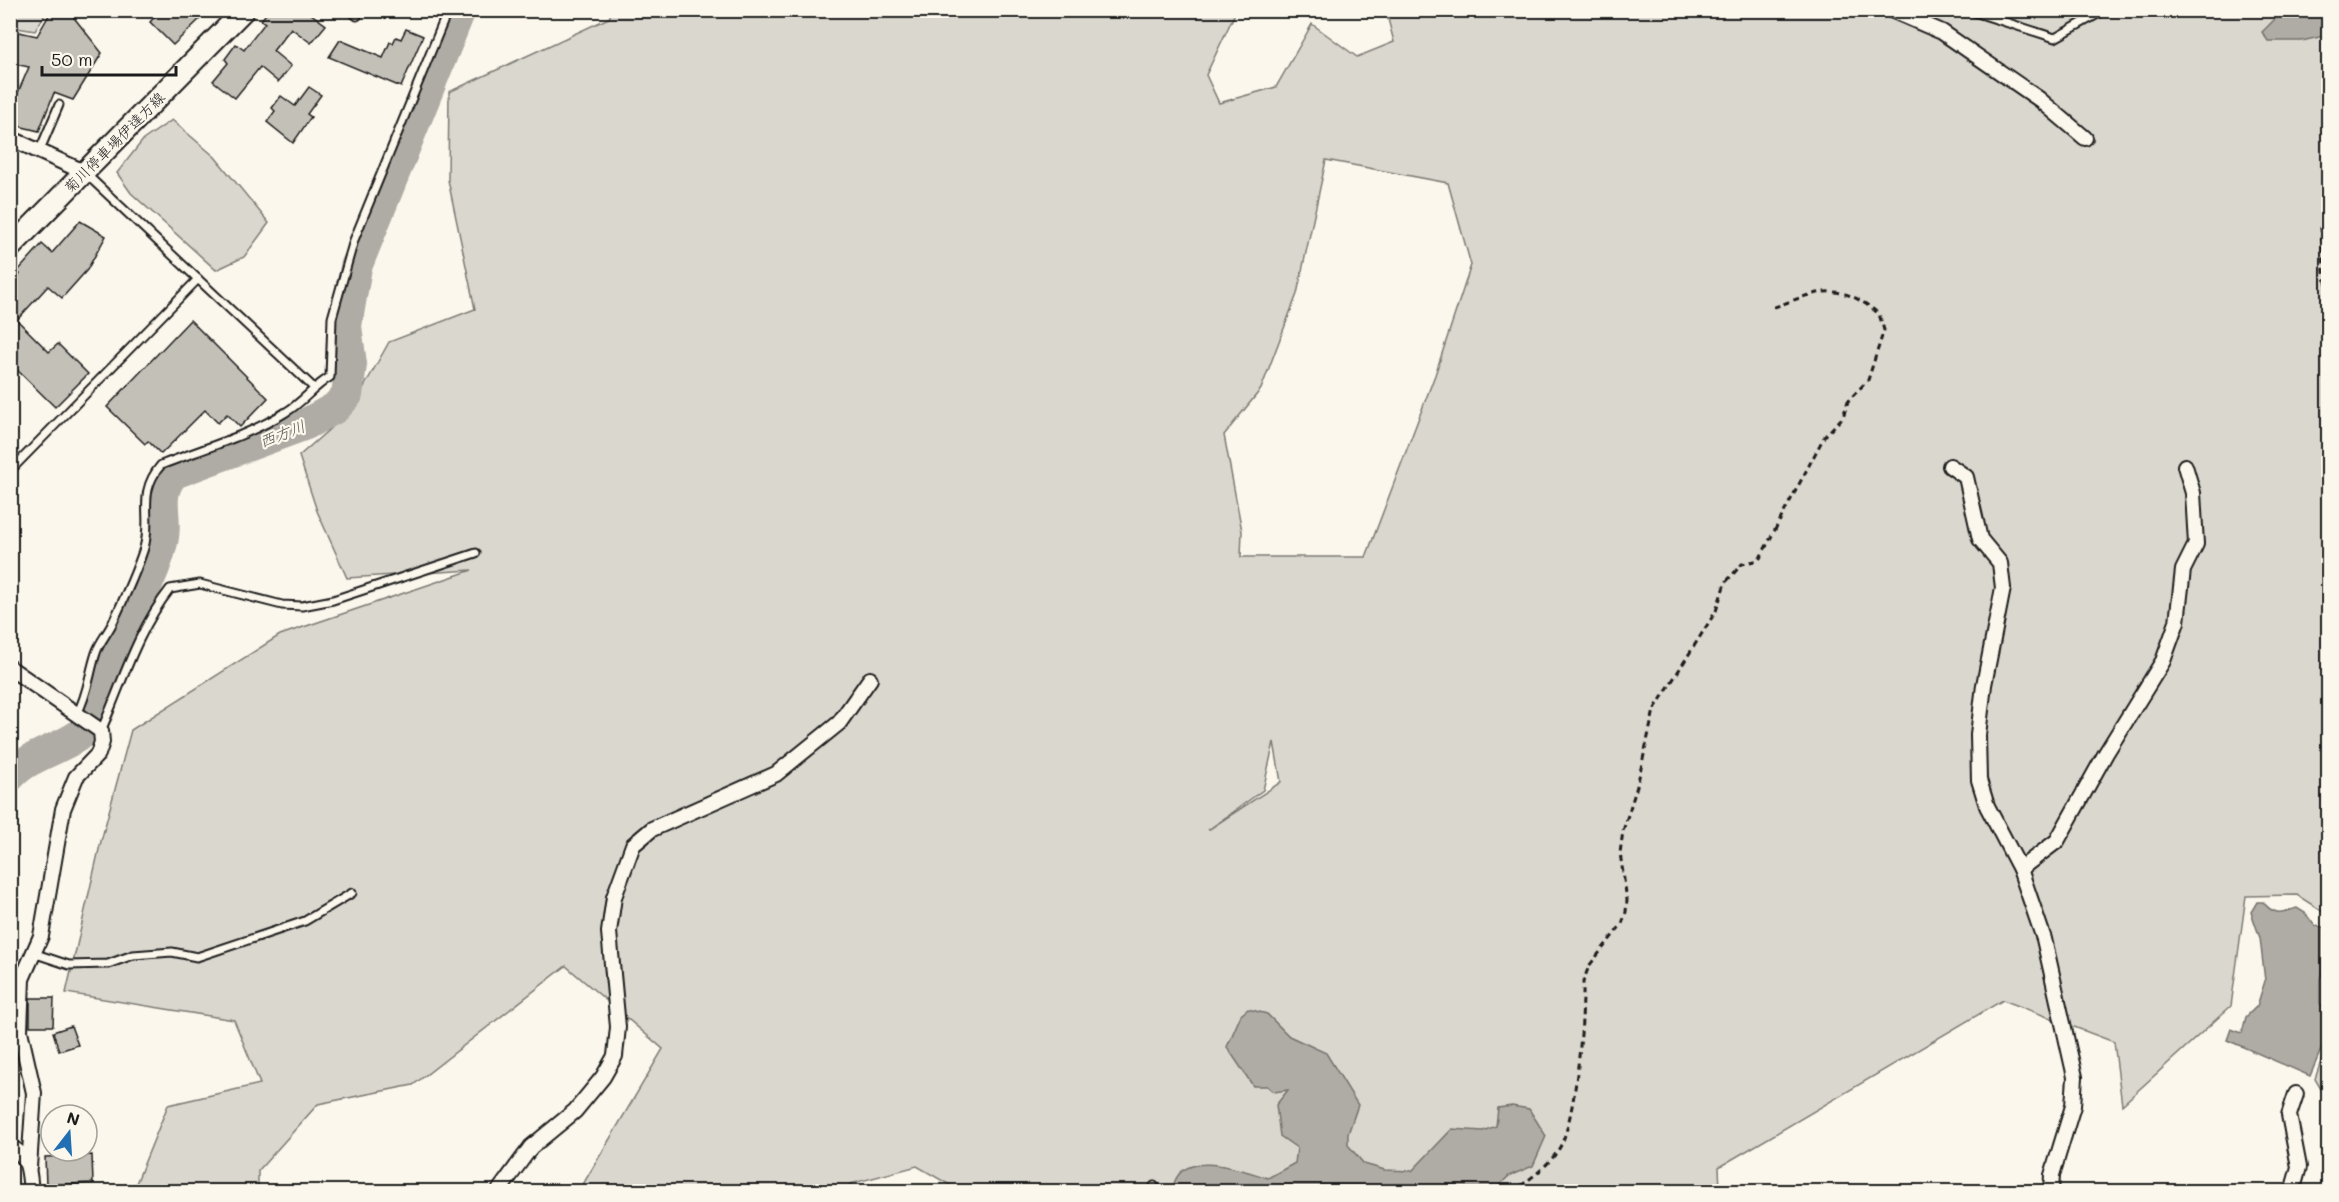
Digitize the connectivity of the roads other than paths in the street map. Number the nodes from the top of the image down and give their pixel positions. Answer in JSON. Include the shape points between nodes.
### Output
{"nodes":[{"id":1,"x":350,"y":10,"type":"edge"},
{"id":2,"x":448,"y":10,"type":"edge"},
{"id":3,"x":1891,"y":10,"type":"edge"},
{"id":4,"x":1968,"y":10,"type":"edge"},
{"id":5,"x":2105,"y":10,"type":"edge"},
{"id":6,"x":240,"y":12,"type":"edge"},
{"id":7,"x":357,"y":16,"type":"dead end"},
{"id":8,"x":59,"y":105,"type":"dead end"},
{"id":9,"x":10,"y":138,"type":"edge"},
{"id":10,"x":2085,"y":138,"type":"dead end"},
{"id":11,"x":39,"y":152,"type":"junction"},
{"id":12,"x":84,"y":172,"type":"junction"},
{"id":13,"x":10,"y":248,"type":"edge"},
{"id":14,"x":198,"y":279,"type":"junction"},
{"id":15,"x":313,"y":387,"type":"junction"},
{"id":16,"x":1950,"y":466,"type":"dead end"},
{"id":17,"x":2185,"y":466,"type":"dead end"},
{"id":18,"x":10,"y":471,"type":"edge"},
{"id":19,"x":476,"y":553,"type":"dead end"},
{"id":20,"x":10,"y":668,"type":"edge"},
{"id":21,"x":870,"y":679,"type":"dead end"},
{"id":22,"x":79,"y":716,"type":"junction"},
{"id":23,"x":100,"y":731,"type":"junction"},
{"id":24,"x":2020,"y":870,"type":"junction"},
{"id":25,"x":352,"y":893,"type":"dead end"},
{"id":26,"x":33,"y":953,"type":"junction"},
{"id":27,"x":17,"y":973,"type":"edge"},
{"id":28,"x":2296,"y":1094,"type":"dead end"},
{"id":29,"x":10,"y":1147,"type":"edge"},
{"id":30,"x":29,"y":1167,"type":"junction"},
{"id":31,"x":30,"y":1191,"type":"edge"},
{"id":32,"x":498,"y":1191,"type":"edge"},
{"id":33,"x":2051,"y":1191,"type":"edge"},
{"id":34,"x":2292,"y":1191,"type":"edge"}],
"edges":[{"from":1,"to":7,"type":"lane"},
{"from":2,"to":15,"type":"lane","via":[[354,240],[332,318],[330,377]]},
{"from":3,"to":10,"type":"street","via":[[1942,32],[2039,99]]},
{"from":4,"to":5,"type":"lane","via":[[2055,38]]},
{"from":6,"to":12,"type":"main road","name":"菊川停車場伊達方線"},
{"from":8,"to":11,"type":"lane"},
{"from":9,"to":11,"type":"street"},
{"from":11,"to":12,"type":"street"},
{"from":12,"to":13,"type":"main road","name":"菊川停車場伊達方線"},
{"from":12,"to":14,"type":"lane"},
{"from":14,"to":15,"type":"lane"},
{"from":14,"to":18,"type":"lane"},
{"from":15,"to":22,"type":"lane","via":[[288,412],[249,432],[161,465],[151,477],[145,494],[144,548],[96,651]]},
{"from":16,"to":24,"type":"street","via":[[1966,477],[1980,539],[2000,563],[2003,588],[1991,639],[1978,735],[1979,780],[1987,806]]},
{"from":17,"to":24,"type":"street","via":[[2193,493],[2196,544],[2183,570],[2176,622],[2163,661],[2057,841]]},
{"from":19,"to":23,"type":"lane","via":[[333,600],[302,606],[282,605],[200,584],[170,589],[141,633]]},
{"from":20,"to":22,"type":"street"},
{"from":21,"to":32,"type":"street","via":[[839,723],[776,774],[652,829],[633,845],[614,897],[609,932],[618,1027],[615,1056],[575,1111],[531,1147]]},
{"from":22,"to":23,"type":"street"},
{"from":23,"to":26,"type":"street","via":[[98,754],[76,777],[63,809],[41,936]]},
{"from":24,"to":33,"type":"street","via":[[2044,939],[2075,1077],[2073,1106],[2052,1175]]},
{"from":25,"to":26,"type":"lane","via":[[305,921],[197,957],[172,952],[133,955],[108,964],[69,965]]},
{"from":26,"to":27,"type":"street"},
{"from":27,"to":30,"type":"street","via":[[20,1031],[34,1093]]},
{"from":28,"to":34,"type":"street","via":[[2289,1115],[2299,1167]]},
{"from":29,"to":30,"type":"street","via":[[20,1151]]},
{"from":30,"to":31,"type":"street"}]}
